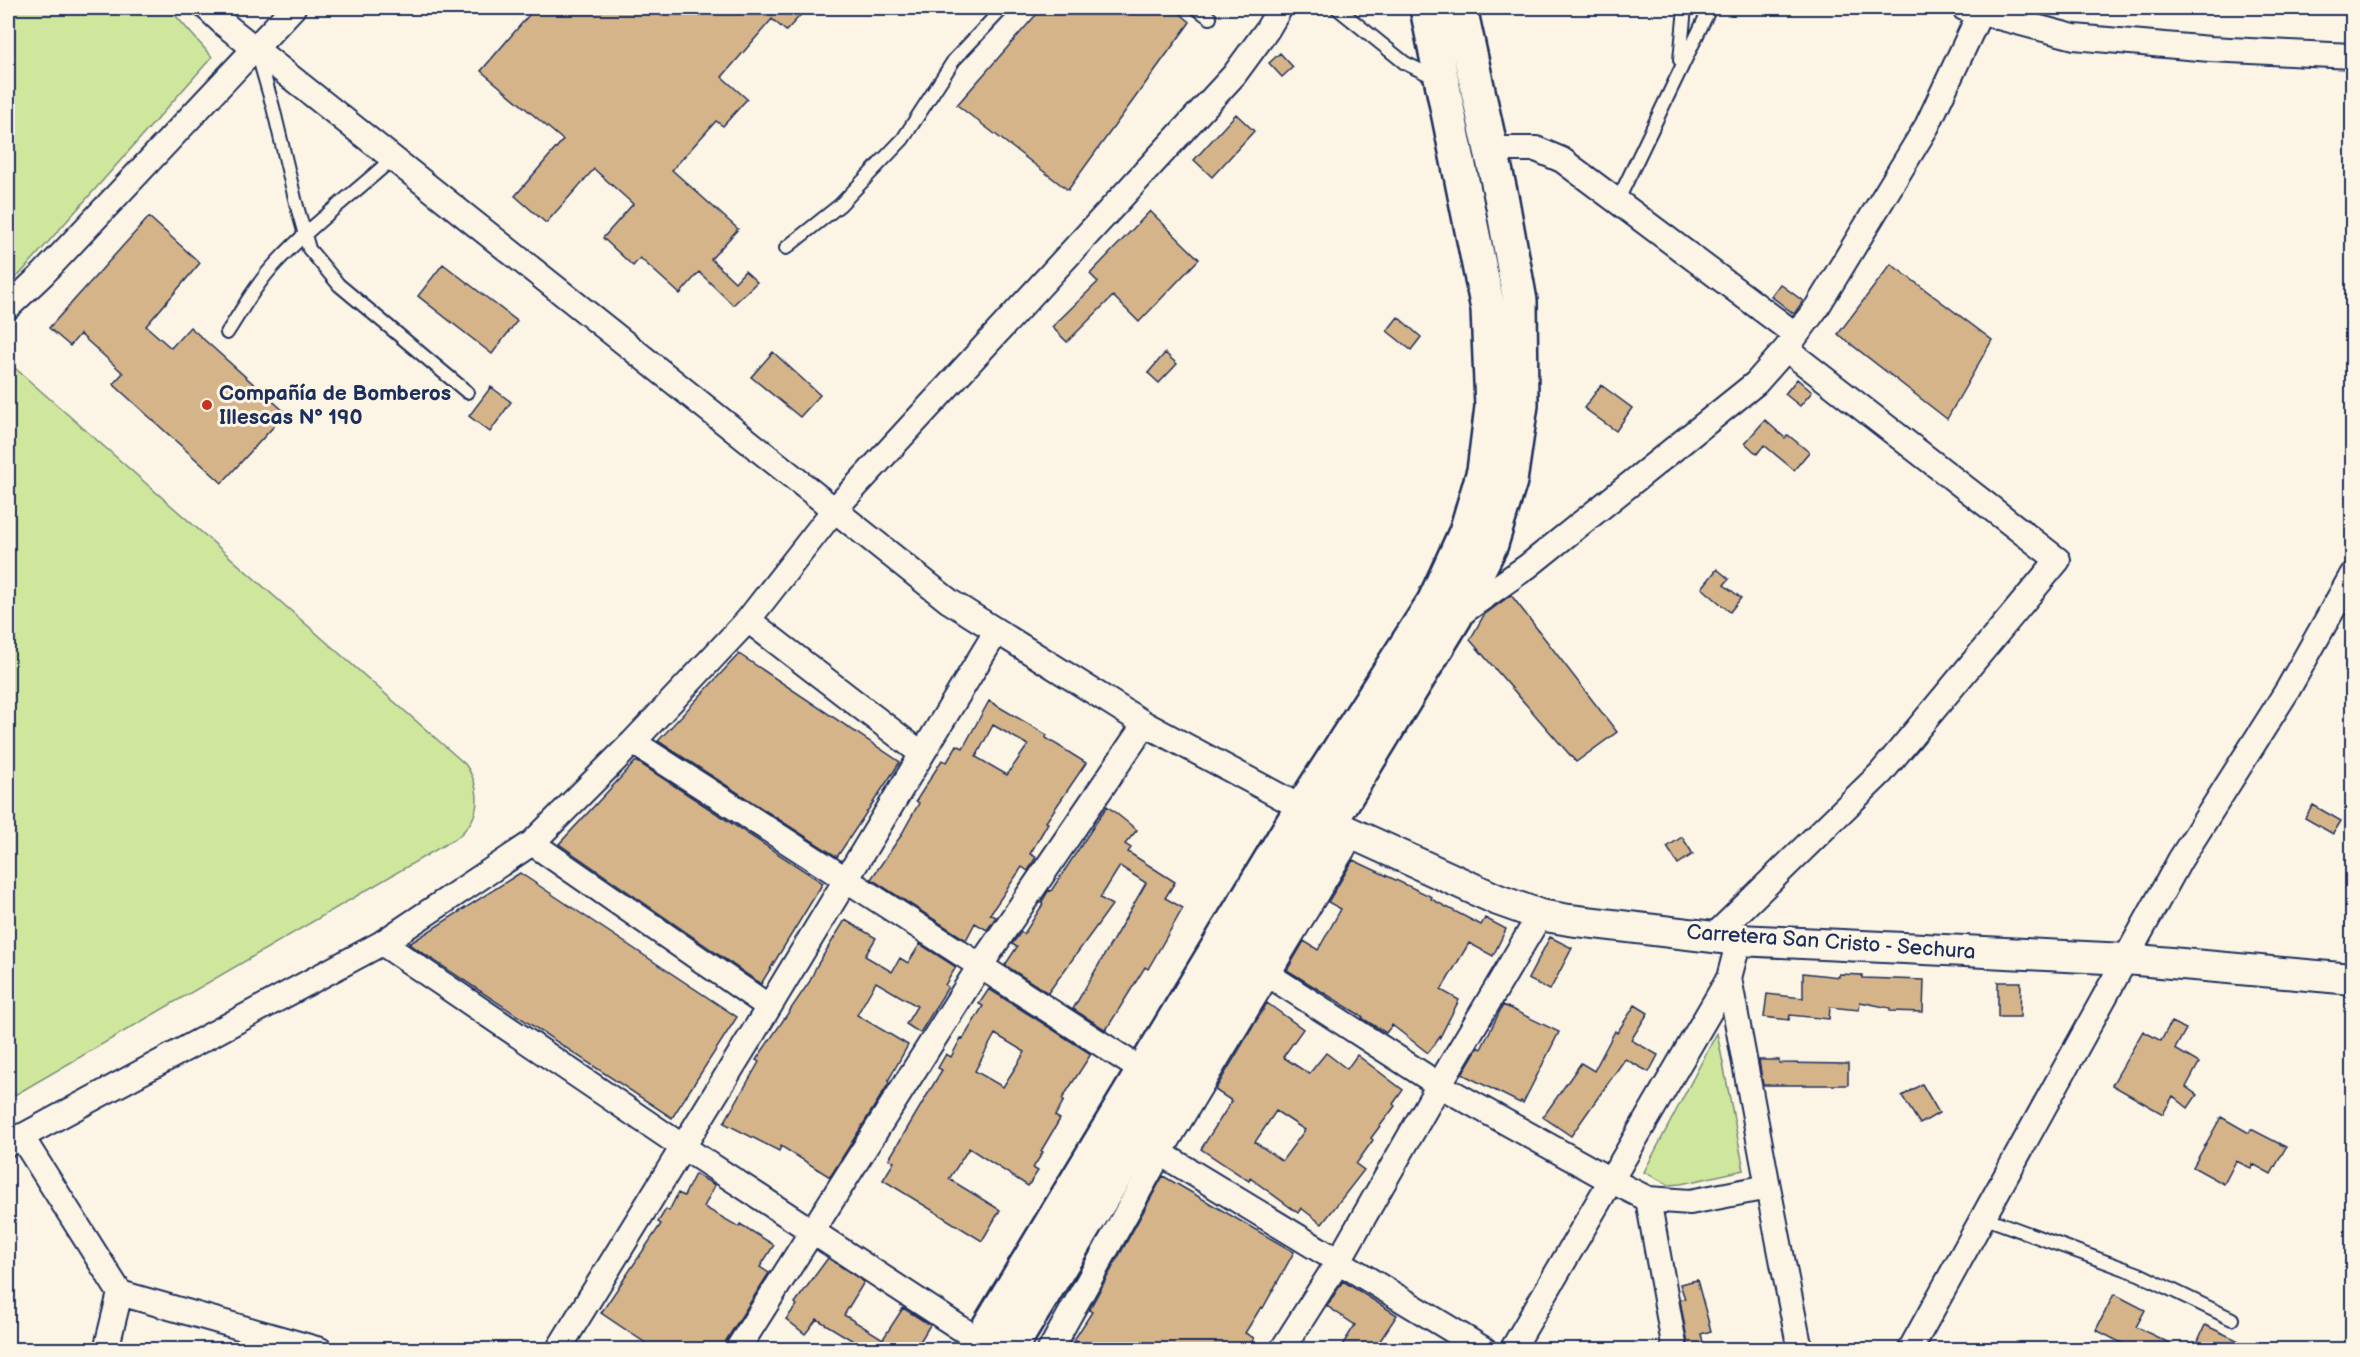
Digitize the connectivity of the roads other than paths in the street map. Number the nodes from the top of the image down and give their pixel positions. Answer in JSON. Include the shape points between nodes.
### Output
{"nodes":[{"id":1,"x":207,"y":8,"type":"edge"},
{"id":2,"x":293,"y":8,"type":"edge"},
{"id":3,"x":1003,"y":8,"type":"edge"},
{"id":4,"x":1196,"y":8,"type":"edge"},
{"id":5,"x":1280,"y":8,"type":"edge"},
{"id":6,"x":1337,"y":8,"type":"edge"},
{"id":7,"x":1427,"y":8,"type":"edge"},
{"id":8,"x":1460,"y":8,"type":"edge"},
{"id":9,"x":1685,"y":8,"type":"edge"},
{"id":10,"x":1710,"y":8,"type":"edge"},
{"id":11,"x":1972,"y":10,"type":"edge"},
{"id":12,"x":1210,"y":18,"type":"dead end"},
{"id":13,"x":256,"y":48,"type":"junction"},
{"id":14,"x":2352,"y":56,"type":"edge"},
{"id":15,"x":1679,"y":70,"type":"junction"},
{"id":16,"x":1442,"y":80,"type":"junction"},
{"id":17,"x":1491,"y":149,"type":"junction"},
{"id":18,"x":393,"y":158,"type":"junction"},
{"id":19,"x":1617,"y":202,"type":"junction"},
{"id":20,"x":305,"y":234,"type":"junction"},
{"id":21,"x":786,"y":248,"type":"dead end"},
{"id":22,"x":8,"y":307,"type":"edge"},
{"id":23,"x":227,"y":333,"type":"dead end"},
{"id":24,"x":1791,"y":342,"type":"junction"},
{"id":25,"x":467,"y":392,"type":"dead end"},
{"id":26,"x":834,"y":510,"type":"junction"},
{"id":27,"x":2352,"y":575,"type":"edge"},
{"id":28,"x":1455,"y":617,"type":"junction"},
{"id":29,"x":748,"y":620,"type":"junction"},
{"id":30,"x":996,"y":632,"type":"junction"},
{"id":31,"x":1145,"y":724,"type":"junction"},
{"id":32,"x":633,"y":742,"type":"junction"},
{"id":33,"x":921,"y":754,"type":"junction"},
{"id":34,"x":1328,"y":822,"type":"junction"},
{"id":35,"x":532,"y":843,"type":"junction"},
{"id":36,"x":845,"y":879,"type":"junction"},
{"id":37,"x":1540,"y":915,"type":"junction"},
{"id":38,"x":1727,"y":938,"type":"junction"},
{"id":39,"x":382,"y":943,"type":"junction"},
{"id":40,"x":2127,"y":959,"type":"junction"},
{"id":41,"x":980,"y":966,"type":"junction"},
{"id":42,"x":1257,"y":967,"type":"junction"},
{"id":43,"x":1729,"y":978,"type":"junction"},
{"id":44,"x":2352,"y":979,"type":"edge"},
{"id":45,"x":769,"y":1007,"type":"junction"},
{"id":46,"x":1143,"y":1071,"type":"junction"},
{"id":47,"x":1439,"y":1085,"type":"junction"},
{"id":48,"x":14,"y":1140,"type":"edge"},
{"id":49,"x":683,"y":1147,"type":"junction"},
{"id":50,"x":1160,"y":1153,"type":"junction"},
{"id":51,"x":1612,"y":1181,"type":"junction"},
{"id":52,"x":1768,"y":1187,"type":"junction"},
{"id":53,"x":1648,"y":1199,"type":"junction"},
{"id":54,"x":1983,"y":1216,"type":"junction"},
{"id":55,"x":812,"y":1230,"type":"junction"},
{"id":56,"x":1338,"y":1262,"type":"junction"},
{"id":57,"x":120,"y":1293,"type":"junction"},
{"id":58,"x":2232,"y":1319,"type":"dead end"},
{"id":59,"x":1006,"y":1344,"type":"edge"},
{"id":60,"x":106,"y":1350,"type":"edge"},
{"id":61,"x":320,"y":1350,"type":"edge"},
{"id":62,"x":558,"y":1350,"type":"edge"},
{"id":63,"x":737,"y":1350,"type":"edge"},
{"id":64,"x":1050,"y":1350,"type":"edge"},
{"id":65,"x":1282,"y":1350,"type":"edge"},
{"id":66,"x":1485,"y":1350,"type":"edge"},
{"id":67,"x":1512,"y":1350,"type":"edge"},
{"id":68,"x":1675,"y":1350,"type":"edge"},
{"id":69,"x":1800,"y":1350,"type":"edge"},
{"id":70,"x":1910,"y":1350,"type":"edge"}],
"edges":[{"from":1,"to":13,"type":"street"},
{"from":2,"to":13,"type":"street"},
{"from":3,"to":21,"type":"lane","via":[[954,60],[903,139],[840,205]]},
{"from":4,"to":12,"type":"lane"},
{"from":5,"to":26,"type":"street","via":[[1234,75]]},
{"from":6,"to":16,"type":"lane","via":[[1406,63]]},
{"from":7,"to":16,"type":"main road"},
{"from":8,"to":17,"type":"main road"},
{"from":9,"to":15,"type":"lane"},
{"from":10,"to":15,"type":"lane"},
{"from":11,"to":14,"type":"street","via":[[2074,37]]},
{"from":11,"to":24,"type":"street","via":[[1927,126],[1817,307]]},
{"from":13,"to":18,"type":"street"},
{"from":13,"to":20,"type":"lane"},
{"from":13,"to":22,"type":"street"},
{"from":15,"to":19,"type":"lane"},
{"from":16,"to":34,"type":"main road","via":[[1488,309],[1492,407],[1484,471],[1467,532]]},
{"from":17,"to":19,"type":"street","via":[[1536,149],[1562,160]]},
{"from":17,"to":28,"type":"main road","via":[[1520,301],[1521,405],[1510,481],[1491,544]]},
{"from":18,"to":20,"type":"lane"},
{"from":18,"to":26,"type":"street"},
{"from":19,"to":24,"type":"street"},
{"from":20,"to":23,"type":"lane","via":[[255,288]]},
{"from":20,"to":25,"type":"lane","via":[[309,249],[339,285]]},
{"from":24,"to":28,"type":"street","via":[[1756,383],[1527,566]]},
{"from":24,"to":38,"type":"street","via":[[2058,560],[1881,773]]},
{"from":26,"to":29,"type":"street"},
{"from":26,"to":30,"type":"street","via":[[949,601]]},
{"from":27,"to":40,"type":"street","via":[[2287,691],[2180,860]]},
{"from":28,"to":34,"type":"main road"},
{"from":29,"to":32,"type":"street"},
{"from":29,"to":33,"type":"street"},
{"from":30,"to":31,"type":"street"},
{"from":30,"to":33,"type":"street"},
{"from":31,"to":34,"type":"street"},
{"from":31,"to":41,"type":"street"},
{"from":32,"to":35,"type":"street"},
{"from":32,"to":36,"type":"street"},
{"from":33,"to":36,"type":"street"},
{"from":34,"to":37,"type":"street","name":"Carretera San Cristo - Sechura","via":[[1498,900]]},
{"from":34,"to":42,"type":"main road"},
{"from":34,"to":46,"type":"main road"},
{"from":35,"to":39,"type":"street"},
{"from":35,"to":45,"type":"street"},
{"from":36,"to":41,"type":"street"},
{"from":36,"to":45,"type":"street"},
{"from":37,"to":38,"type":"street","name":"Carretera San Cristo - Sechura"},
{"from":37,"to":47,"type":"street"},
{"from":38,"to":40,"type":"street","name":"Carretera San Cristo - Sechura"},
{"from":38,"to":43,"type":"street"},
{"from":39,"to":48,"type":"street"},
{"from":39,"to":49,"type":"street"},
{"from":40,"to":44,"type":"street","name":"Carretera San Cristo - Sechura"},
{"from":40,"to":54,"type":"street"},
{"from":41,"to":46,"type":"street"},
{"from":41,"to":55,"type":"street"},
{"from":42,"to":47,"type":"street"},
{"from":42,"to":50,"type":"street"},
{"from":42,"to":59,"type":"main road"},
{"from":43,"to":51,"type":"street"},
{"from":43,"to":52,"type":"street"},
{"from":45,"to":49,"type":"street"},
{"from":46,"to":59,"type":"main road"},
{"from":47,"to":51,"type":"street"},
{"from":47,"to":56,"type":"street"},
{"from":48,"to":57,"type":"street"},
{"from":49,"to":55,"type":"street"},
{"from":49,"to":62,"type":"street"},
{"from":50,"to":56,"type":"street"},
{"from":50,"to":64,"type":"street"},
{"from":51,"to":53,"type":"street"},
{"from":51,"to":67,"type":"street"},
{"from":52,"to":53,"type":"street","via":[[1690,1202]]},
{"from":52,"to":69,"type":"street"},
{"from":53,"to":68,"type":"street"},
{"from":54,"to":58,"type":"lane","via":[[2139,1274]]},
{"from":54,"to":70,"type":"street"},
{"from":55,"to":59,"type":"street"},
{"from":55,"to":63,"type":"street"},
{"from":56,"to":65,"type":"street"},
{"from":56,"to":66,"type":"street"},
{"from":57,"to":60,"type":"street"},
{"from":57,"to":61,"type":"street"}]}
